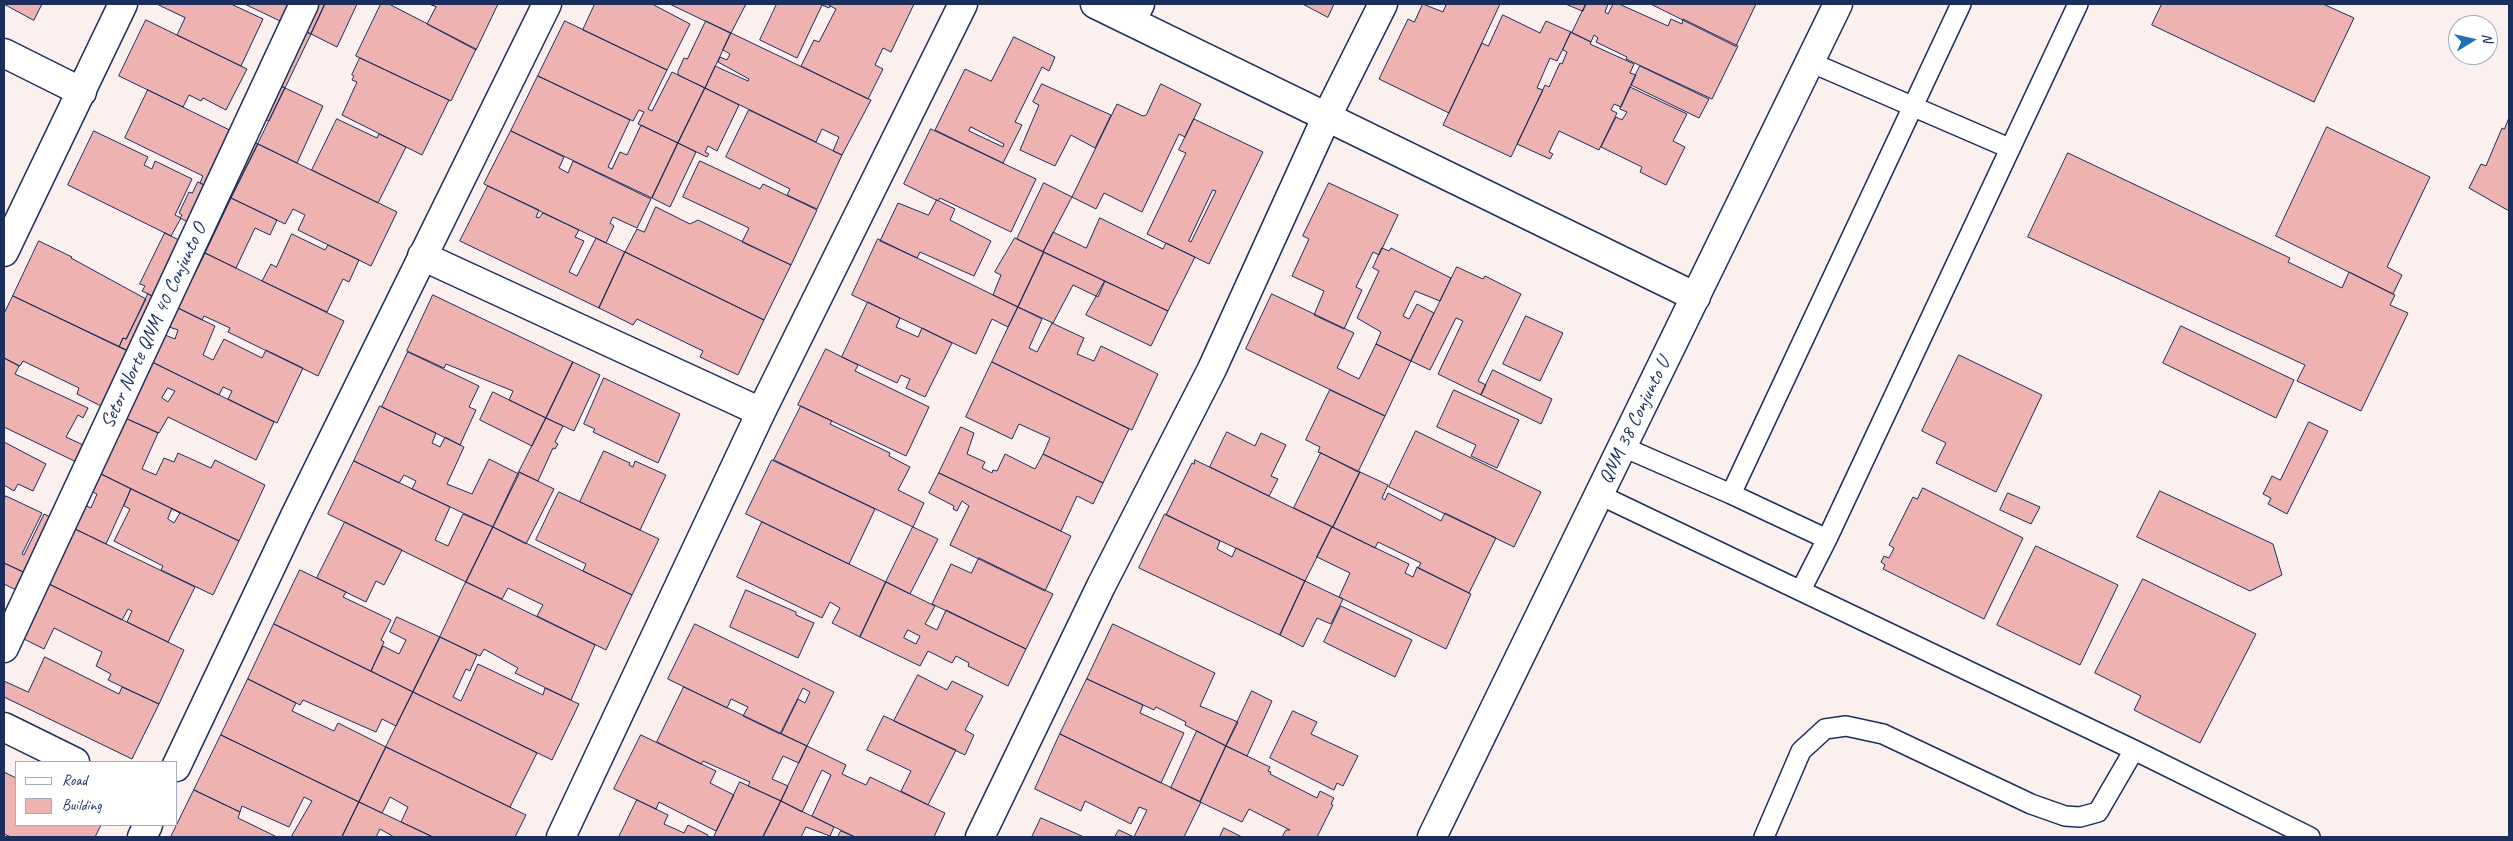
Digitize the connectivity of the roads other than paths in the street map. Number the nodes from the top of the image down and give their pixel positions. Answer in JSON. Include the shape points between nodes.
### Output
{"nodes":[{"id":1,"x":123,"y":4,"type":"edge"},
{"id":2,"x":304,"y":4,"type":"edge"},
{"id":3,"x":547,"y":4,"type":"edge"},
{"id":4,"x":964,"y":4,"type":"edge"},
{"id":5,"x":1095,"y":4,"type":"edge"},
{"id":6,"x":1383,"y":4,"type":"edge"},
{"id":7,"x":1838,"y":4,"type":"edge"},
{"id":8,"x":1961,"y":4,"type":"edge"},
{"id":9,"x":2078,"y":4,"type":"edge"},
{"id":10,"x":1136,"y":13,"type":"edge"},
{"id":11,"x":4,"y":53,"type":"edge"},
{"id":12,"x":1810,"y":62,"type":"junction"},
{"id":13,"x":82,"y":92,"type":"junction"},
{"id":14,"x":1913,"y":107,"type":"junction"},
{"id":15,"x":1327,"y":116,"type":"junction"},
{"id":16,"x":2009,"y":148,"type":"junction"},
{"id":17,"x":4,"y":252,"type":"edge"},
{"id":18,"x":422,"y":256,"type":"junction"},
{"id":19,"x":1696,"y":297,"type":"junction"},
{"id":20,"x":761,"y":412,"type":"junction"},
{"id":21,"x":1622,"y":446,"type":"junction"},
{"id":22,"x":1731,"y":494,"type":"junction"},
{"id":23,"x":1600,"y":495,"type":"junction"},
{"id":24,"x":1827,"y":539,"type":"junction"},
{"id":25,"x":1801,"y":590,"type":"junction"},
{"id":26,"x":4,"y":648,"type":"edge"},
{"id":27,"x":4,"y":727,"type":"edge"},
{"id":28,"x":2134,"y":750,"type":"junction"},
{"id":29,"x":73,"y":761,"type":"edge"},
{"id":30,"x":178,"y":763,"type":"edge"},
{"id":31,"x":561,"y":837,"type":"edge"},
{"id":32,"x":980,"y":837,"type":"edge"},
{"id":33,"x":1432,"y":837,"type":"edge"},
{"id":34,"x":1764,"y":837,"type":"edge"},
{"id":35,"x":2310,"y":837,"type":"edge"}],
"edges":[{"from":1,"to":13,"type":"street"},
{"from":2,"to":26,"type":"street","name":"Setor Norte QNM 40 Conjunto O"},
{"from":3,"to":18,"type":"street"},
{"from":4,"to":20,"type":"street"},
{"from":5,"to":10,"type":"street"},
{"from":6,"to":15,"type":"street"},
{"from":7,"to":12,"type":"street","name":"QNM 38 Conjunto U"},
{"from":8,"to":14,"type":"lane"},
{"from":9,"to":16,"type":"lane"},
{"from":10,"to":15,"type":"street"},
{"from":11,"to":13,"type":"street"},
{"from":12,"to":14,"type":"lane"},
{"from":12,"to":19,"type":"street","name":"QNM 38 Conjunto U"},
{"from":13,"to":17,"type":"street"},
{"from":14,"to":16,"type":"lane"},
{"from":14,"to":22,"type":"lane"},
{"from":15,"to":19,"type":"street"},
{"from":15,"to":32,"type":"street","via":[[1212,368],[1101,586]]},
{"from":16,"to":24,"type":"lane"},
{"from":18,"to":20,"type":"street"},
{"from":18,"to":30,"type":"street"},
{"from":19,"to":21,"type":"street","name":"QNM 38 Conjunto U"},
{"from":20,"to":31,"type":"street"},
{"from":21,"to":22,"type":"lane"},
{"from":21,"to":23,"type":"street","name":"QNM 38 Conjunto U"},
{"from":22,"to":24,"type":"lane"},
{"from":23,"to":25,"type":"lane"},
{"from":23,"to":33,"type":"street","name":"QNM 38 Conjunto U"},
{"from":24,"to":25,"type":"lane"},
{"from":25,"to":28,"type":"lane"},
{"from":27,"to":29,"type":"street"},
{"from":28,"to":34,"type":"lane","via":[[2098,812],[2080,817],[2065,816],[2031,804],[1883,734],[1846,726],[1825,729],[1801,751]]},
{"from":28,"to":35,"type":"lane"}]}
